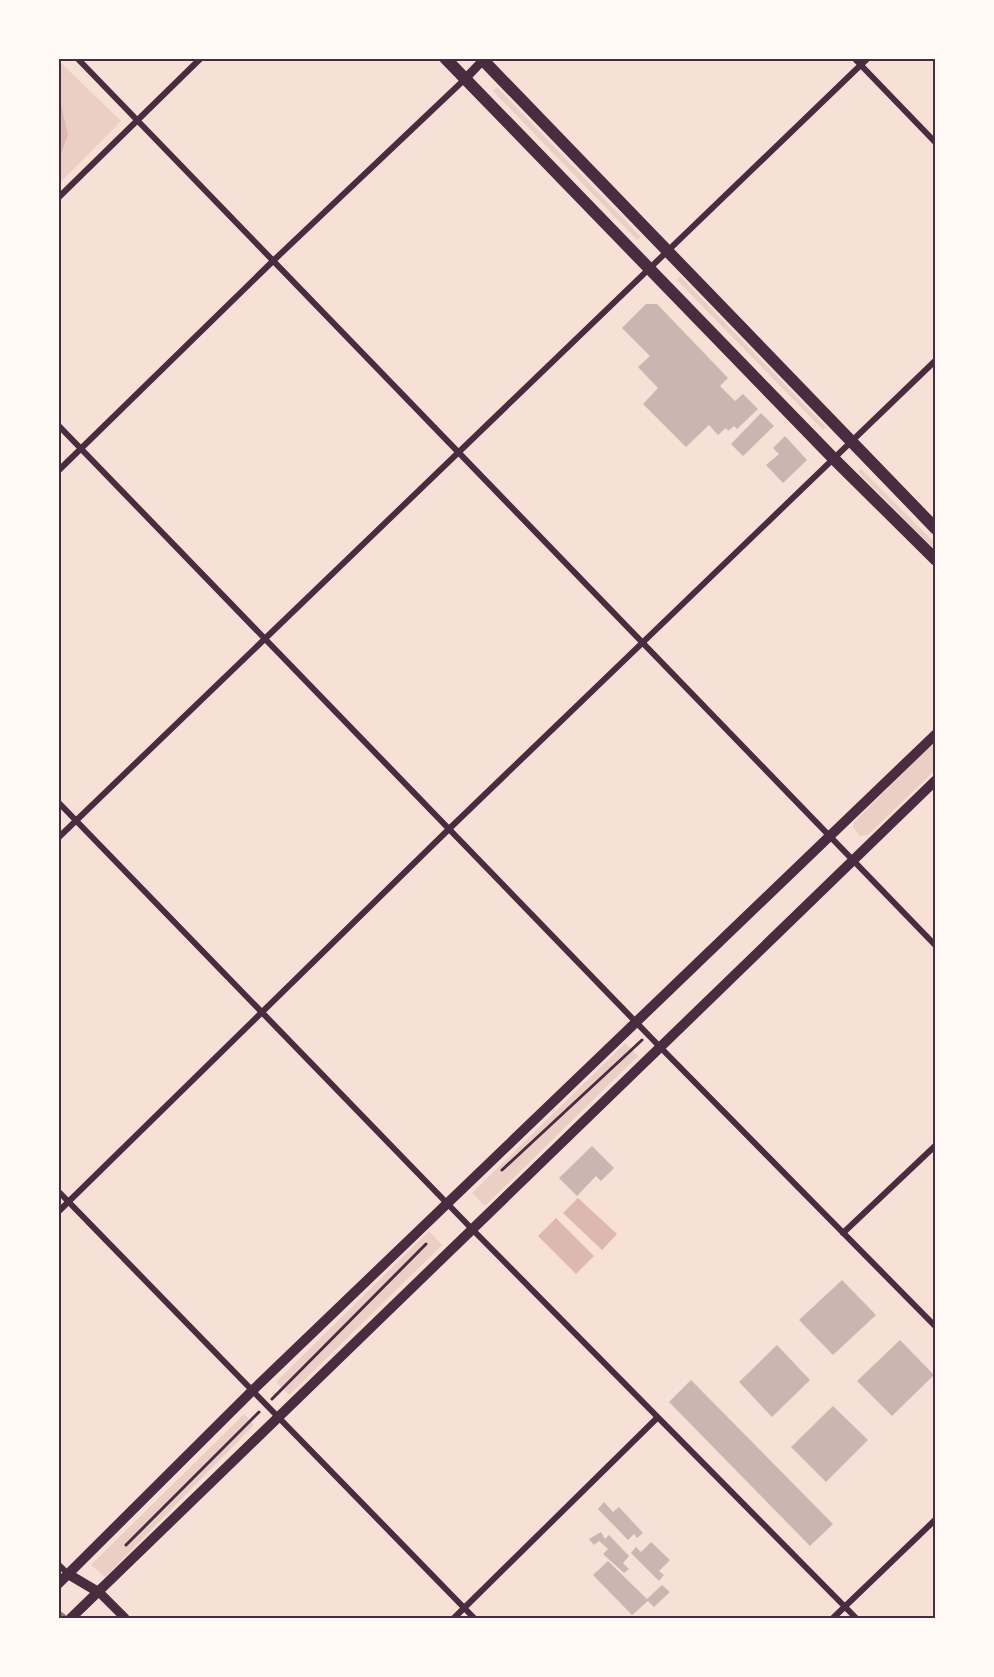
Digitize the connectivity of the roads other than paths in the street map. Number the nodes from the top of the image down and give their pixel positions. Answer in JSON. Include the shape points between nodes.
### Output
{"nodes":[{"id":1,"x":77,"y":58,"type":"edge"},
{"id":2,"x":201,"y":58,"type":"edge"},
{"id":3,"x":445,"y":58,"type":"edge"},
{"id":4,"x":854,"y":58,"type":"edge"},
{"id":5,"x":868,"y":58,"type":"edge"},
{"id":6,"x":483,"y":59,"type":"edge"},
{"id":7,"x":862,"y":66,"type":"junction"},
{"id":8,"x":465,"y":79,"type":"junction"},
{"id":9,"x":137,"y":120,"type":"junction"},
{"id":10,"x":936,"y":143,"type":"edge"},
{"id":11,"x":58,"y":198,"type":"edge"},
{"id":12,"x":667,"y":252,"type":"junction"},
{"id":13,"x":273,"y":261,"type":"junction"},
{"id":14,"x":650,"y":269,"type":"junction"},
{"id":15,"x":936,"y":360,"type":"edge"},
{"id":16,"x":58,"y":425,"type":"edge"},
{"id":17,"x":850,"y":443,"type":"junction"},
{"id":18,"x":81,"y":448,"type":"junction"},
{"id":19,"x":459,"y":453,"type":"junction"},
{"id":20,"x":834,"y":459,"type":"junction"},
{"id":21,"x":58,"y":471,"type":"edge"},
{"id":22,"x":936,"y":530,"type":"edge"},
{"id":23,"x":936,"y":560,"type":"edge"},
{"id":24,"x":266,"y":640,"type":"junction"},
{"id":25,"x":643,"y":643,"type":"junction"},
{"id":26,"x":936,"y":734,"type":"edge"},
{"id":27,"x":936,"y":780,"type":"edge"},
{"id":28,"x":58,"y":802,"type":"edge"},
{"id":29,"x":77,"y":821,"type":"junction"},
{"id":30,"x":449,"y":829,"type":"junction"},
{"id":31,"x":830,"y":836,"type":"junction"},
{"id":32,"x":58,"y":838,"type":"edge"},
{"id":33,"x":853,"y":860,"type":"junction"},
{"id":34,"x":936,"y":946,"type":"edge"},
{"id":35,"x":261,"y":1012,"type":"junction"},
{"id":36,"x":637,"y":1024,"type":"junction"},
{"id":37,"x":660,"y":1047,"type":"junction"},
{"id":38,"x":936,"y":1145,"type":"edge"},
{"id":39,"x":58,"y":1191,"type":"edge"},
{"id":40,"x":69,"y":1202,"type":"junction"},
{"id":41,"x":447,"y":1203,"type":"junction"},
{"id":42,"x":58,"y":1212,"type":"edge"},
{"id":43,"x":471,"y":1228,"type":"junction"},
{"id":44,"x":843,"y":1233,"type":"junction"},
{"id":45,"x":936,"y":1327,"type":"edge"},
{"id":46,"x":254,"y":1389,"type":"junction"},
{"id":47,"x":278,"y":1415,"type":"junction"},
{"id":48,"x":657,"y":1418,"type":"junction"},
{"id":49,"x":936,"y":1519,"type":"edge"},
{"id":50,"x":58,"y":1564,"type":"edge"},
{"id":51,"x":69,"y":1574,"type":"junction"},
{"id":52,"x":58,"y":1584,"type":"edge"},
{"id":53,"x":100,"y":1593,"type":"junction"},
{"id":54,"x":845,"y":1607,"type":"junction"},
{"id":55,"x":465,"y":1608,"type":"junction"},
{"id":56,"x":71,"y":1618,"type":"edge"},
{"id":57,"x":125,"y":1618,"type":"edge"},
{"id":58,"x":454,"y":1618,"type":"edge"},
{"id":59,"x":474,"y":1618,"type":"edge"},
{"id":60,"x":833,"y":1618,"type":"edge"},
{"id":61,"x":856,"y":1618,"type":"edge"}],
"edges":[{"from":1,"to":9,"type":"street"},
{"from":2,"to":9,"type":"street"},
{"from":3,"to":8,"type":"main road"},
{"from":4,"to":7,"type":"street"},
{"from":5,"to":7,"type":"street"},
{"from":6,"to":8,"type":"street"},
{"from":6,"to":12,"type":"main road"},
{"from":7,"to":10,"type":"street"},
{"from":7,"to":12,"type":"street"},
{"from":8,"to":13,"type":"street"},
{"from":8,"to":14,"type":"main road"},
{"from":9,"to":11,"type":"street"},
{"from":9,"to":13,"type":"street"},
{"from":12,"to":14,"type":"street"},
{"from":12,"to":17,"type":"main road"},
{"from":13,"to":18,"type":"street"},
{"from":13,"to":19,"type":"street"},
{"from":14,"to":19,"type":"street"},
{"from":14,"to":20,"type":"main road"},
{"from":15,"to":17,"type":"street"},
{"from":16,"to":18,"type":"street"},
{"from":17,"to":20,"type":"street"},
{"from":17,"to":22,"type":"main road"},
{"from":18,"to":21,"type":"street"},
{"from":18,"to":24,"type":"street"},
{"from":19,"to":24,"type":"street"},
{"from":19,"to":25,"type":"street"},
{"from":20,"to":23,"type":"main road"},
{"from":20,"to":25,"type":"street"},
{"from":24,"to":29,"type":"street"},
{"from":24,"to":30,"type":"street"},
{"from":25,"to":30,"type":"street"},
{"from":25,"to":31,"type":"street"},
{"from":26,"to":31,"type":"main road"},
{"from":27,"to":33,"type":"main road"},
{"from":28,"to":29,"type":"street"},
{"from":29,"to":32,"type":"street"},
{"from":29,"to":35,"type":"street"},
{"from":30,"to":35,"type":"street"},
{"from":30,"to":36,"type":"street"},
{"from":31,"to":33,"type":"street"},
{"from":31,"to":36,"type":"main road"},
{"from":33,"to":34,"type":"street"},
{"from":33,"to":37,"type":"main road"},
{"from":35,"to":40,"type":"street"},
{"from":35,"to":41,"type":"street"},
{"from":36,"to":37,"type":"street"},
{"from":36,"to":41,"type":"main road"},
{"from":37,"to":43,"type":"main road"},
{"from":37,"to":44,"type":"street"},
{"from":38,"to":44,"type":"street"},
{"from":39,"to":40,"type":"street"},
{"from":40,"to":42,"type":"street"},
{"from":40,"to":46,"type":"street"},
{"from":41,"to":43,"type":"street"},
{"from":41,"to":46,"type":"main road"},
{"from":43,"to":47,"type":"main road"},
{"from":43,"to":48,"type":"street"},
{"from":44,"to":45,"type":"street"},
{"from":46,"to":47,"type":"street"},
{"from":46,"to":51,"type":"main road"},
{"from":47,"to":53,"type":"main road"},
{"from":47,"to":55,"type":"street"},
{"from":48,"to":54,"type":"street"},
{"from":48,"to":55,"type":"street"},
{"from":49,"to":54,"type":"street"},
{"from":50,"to":51,"type":"street"},
{"from":51,"to":52,"type":"main road"},
{"from":51,"to":53,"type":"main road"},
{"from":53,"to":56,"type":"main road"},
{"from":53,"to":57,"type":"street"},
{"from":54,"to":60,"type":"street"},
{"from":54,"to":61,"type":"street"},
{"from":55,"to":58,"type":"street"},
{"from":55,"to":59,"type":"street"}]}
